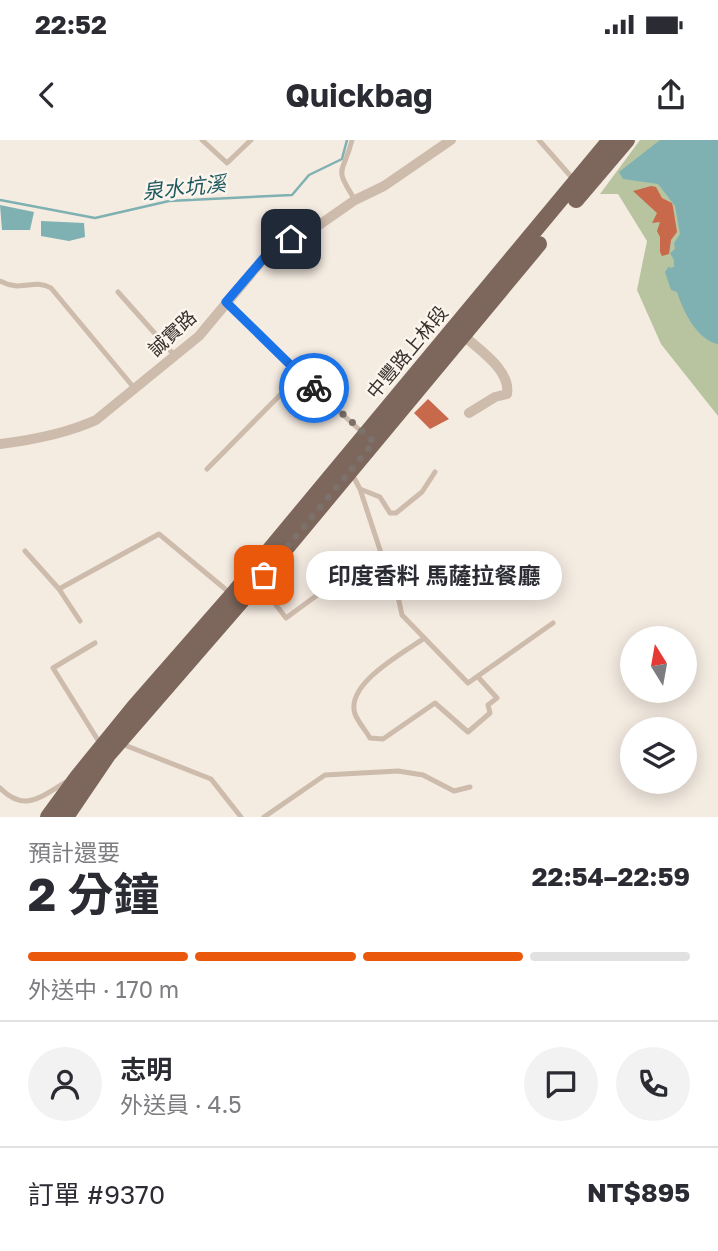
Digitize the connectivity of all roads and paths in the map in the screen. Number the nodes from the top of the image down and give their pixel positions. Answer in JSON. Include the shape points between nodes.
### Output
{"nodes":[{"id":1,"x":202,"y":140,"type":"edge"},
{"id":2,"x":251,"y":140,"type":"edge"},
{"id":3,"x":352,"y":140,"type":"edge"},
{"id":4,"x":451,"y":140,"type":"edge"},
{"id":5,"x":539,"y":140,"type":"edge"},
{"id":6,"x":610,"y":140,"type":"edge"},
{"id":7,"x":627,"y":140,"type":"edge"},
{"id":8,"x":579,"y":188,"type":"junction"},
{"id":9,"x":355,"y":200,"type":"junction"},
{"id":10,"x":0,"y":281,"type":"edge"},
{"id":11,"x":118,"y":292,"type":"dead end"},
{"id":12,"x":226,"y":302,"type":"junction"},
{"id":13,"x":463,"y":335,"type":"junction"},
{"id":14,"x":175,"y":356,"type":"junction"},
{"id":15,"x":297,"y":373,"type":"junction"},
{"id":16,"x":135,"y":390,"type":"junction"},
{"id":17,"x":468,"y":413,"type":"dead end"},
{"id":18,"x":369,"y":438,"type":"junction"},
{"id":19,"x":0,"y":444,"type":"edge"},
{"id":20,"x":347,"y":465,"type":"junction"},
{"id":21,"x":207,"y":469,"type":"dead end"},
{"id":22,"x":435,"y":472,"type":"dead end"},
{"id":23,"x":360,"y":489,"type":"junction"},
{"id":24,"x":25,"y":551,"type":"dead end"},
{"id":25,"x":382,"y":556,"type":"junction"},
{"id":26,"x":264,"y":575,"type":"junction"},
{"id":27,"x":59,"y":589,"type":"junction"},
{"id":28,"x":232,"y":595,"type":"junction"},
{"id":29,"x":80,"y":621,"type":"dead end"},
{"id":30,"x":553,"y":623,"type":"dead end"},
{"id":31,"x":423,"y":639,"type":"junction"},
{"id":32,"x":95,"y":643,"type":"dead end"},
{"id":33,"x":478,"y":677,"type":"junction"},
{"id":34,"x":110,"y":745,"type":"junction"},
{"id":35,"x":78,"y":776,"type":"junction"},
{"id":36,"x":470,"y":787,"type":"dead end"},
{"id":37,"x":0,"y":788,"type":"edge"},
{"id":38,"x":48,"y":817,"type":"edge"},
{"id":39,"x":66,"y":817,"type":"edge"},
{"id":40,"x":241,"y":817,"type":"edge"},
{"id":41,"x":264,"y":817,"type":"edge"}],
"edges":[{"from":1,"to":2,"type":"lane","via":[[227,163]]},
{"from":3,"to":9,"type":"lane","via":[[340,168]]},
{"from":4,"to":9,"type":"street","name":"誠實路"},
{"from":5,"to":8,"type":"lane"},
{"from":6,"to":8,"type":"main road","name":"中豐路上林段"},
{"from":7,"to":8,"type":"main road","name":"中豐路上林段"},
{"from":8,"to":13,"type":"main road","name":"中豐路上林段"},
{"from":8,"to":18,"type":"main road","name":"中豐路上林段"},
{"from":9,"to":12,"type":"street","name":"誠實路","via":[[309,232],[269,252]]},
{"from":10,"to":16,"type":"lane","via":[[12,288],[38,284],[51,288]]},
{"from":11,"to":14,"type":"lane"},
{"from":12,"to":14,"type":"street","name":"誠實路","via":[[199,336]]},
{"from":12,"to":15,"type":"lane"},
{"from":13,"to":17,"type":"street","via":[[505,376],[509,391]]},
{"from":13,"to":18,"type":"main road","name":"中豐路上林段"},
{"from":14,"to":16,"type":"street","name":"誠實路"},
{"from":15,"to":18,"type":"lane"},
{"from":15,"to":21,"type":"lane"},
{"from":16,"to":19,"type":"street","name":"誠實路","via":[[96,420],[76,429]]},
{"from":18,"to":20,"type":"main road","name":"中豐路上林段"},
{"from":20,"to":23,"type":"lane"},
{"from":20,"to":26,"type":"main road","name":"中豐路上林段"},
{"from":20,"to":28,"type":"main road","name":"中豐路上林段"},
{"from":22,"to":23,"type":"lane","via":[[422,492],[396,513],[390,513],[380,497]]},
{"from":23,"to":25,"type":"lane"},
{"from":24,"to":27,"type":"lane"},
{"from":25,"to":26,"type":"lane","via":[[350,571],[286,618],[273,601]]},
{"from":25,"to":31,"type":"lane","via":[[394,578],[402,615]]},
{"from":26,"to":34,"type":"main road","name":"中豐路上林段"},
{"from":27,"to":28,"type":"lane","via":[[159,534]]},
{"from":27,"to":29,"type":"lane"},
{"from":28,"to":34,"type":"main road","name":"中豐路上林段"},
{"from":30,"to":33,"type":"lane"},
{"from":31,"to":33,"type":"lane","via":[[468,683]]},
{"from":31,"to":33,"type":"lane","via":[[363,686],[355,714],[370,738],[383,739],[435,703],[468,732],[490,713],[488,705],[497,698]]},
{"from":32,"to":34,"type":"lane","via":[[53,668]]},
{"from":34,"to":35,"type":"main road","name":"中豐路上林段"},
{"from":34,"to":39,"type":"main road","name":"中豐路上林段"},
{"from":34,"to":40,"type":"lane","via":[[211,779]]},
{"from":35,"to":37,"type":"lane","via":[[32,802],[11,799]]},
{"from":35,"to":38,"type":"main road","name":"中豐路上林段"},
{"from":36,"to":41,"type":"lane","via":[[454,791],[423,775],[398,771],[325,775]]}]}
